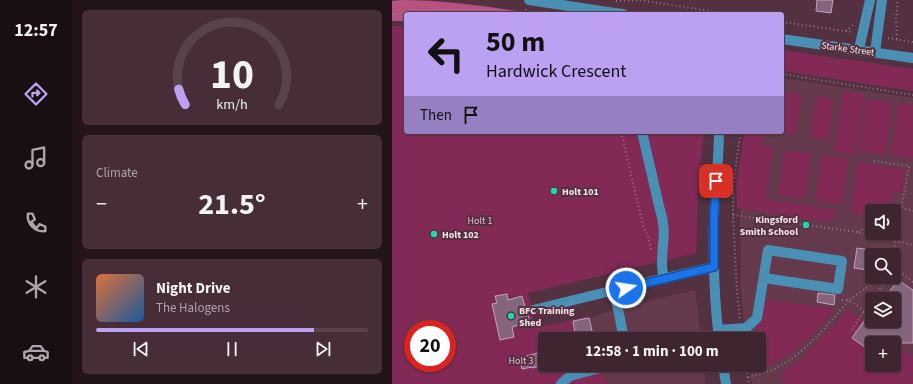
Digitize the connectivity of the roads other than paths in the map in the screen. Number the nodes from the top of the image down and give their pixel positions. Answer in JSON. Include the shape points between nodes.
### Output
{"nodes":[{"id":1,"x":529,"y":0,"type":"edge"},
{"id":2,"x":870,"y":0,"type":"edge"},
{"id":3,"x":882,"y":0,"type":"edge"},
{"id":4,"x":606,"y":12,"type":"edge"},
{"id":5,"x":784,"y":39,"type":"edge"},
{"id":6,"x":859,"y":49,"type":"junction"},
{"id":7,"x":875,"y":52,"type":"junction"},
{"id":8,"x":913,"y":58,"type":"edge"},
{"id":9,"x":642,"y":134,"type":"edge"},
{"id":10,"x":720,"y":134,"type":"edge"},
{"id":11,"x":723,"y":134,"type":"edge"},
{"id":12,"x":719,"y":147,"type":"junction"},
{"id":13,"x":714,"y":267,"type":"junction"},
{"id":14,"x":764,"y":278,"type":"junction"},
{"id":15,"x":664,"y":279,"type":"junction"},
{"id":16,"x":613,"y":290,"type":"junction"},
{"id":17,"x":533,"y":310,"type":"dead end"},
{"id":18,"x":623,"y":332,"type":"edge"},
{"id":19,"x":719,"y":332,"type":"edge"},
{"id":20,"x":729,"y":332,"type":"edge"},
{"id":21,"x":585,"y":372,"type":"edge"},
{"id":22,"x":724,"y":372,"type":"edge"},
{"id":23,"x":561,"y":384,"type":"edge"},
{"id":24,"x":726,"y":384,"type":"edge"}],
"edges":[{"from":1,"to":4,"type":"street","bridge":true},
{"from":2,"to":6,"type":"street"},
{"from":3,"to":7,"type":"street"},
{"from":5,"to":6,"type":"street","name":"Starke Street"},
{"from":6,"to":7,"type":"street","name":"Starke Street"},
{"from":7,"to":8,"type":"street","name":"Starke Street"},
{"from":9,"to":15,"type":"street","via":[[663,219]]},
{"from":10,"to":12,"type":"street"},
{"from":11,"to":12,"type":"street"},
{"from":12,"to":13,"type":"street","via":[[714,217]]},
{"from":13,"to":15,"type":"street"},
{"from":13,"to":19,"type":"street"},
{"from":14,"to":14,"type":"street","via":[[768,250],[842,261],[838,289]]},
{"from":14,"to":20,"type":"street","via":[[756,318],[746,328]]},
{"from":15,"to":16,"type":"street"},
{"from":16,"to":17,"type":"street"},
{"from":16,"to":18,"type":"street"},
{"from":21,"to":23,"type":"street","via":[[570,376]]},
{"from":22,"to":24,"type":"street"}]}
